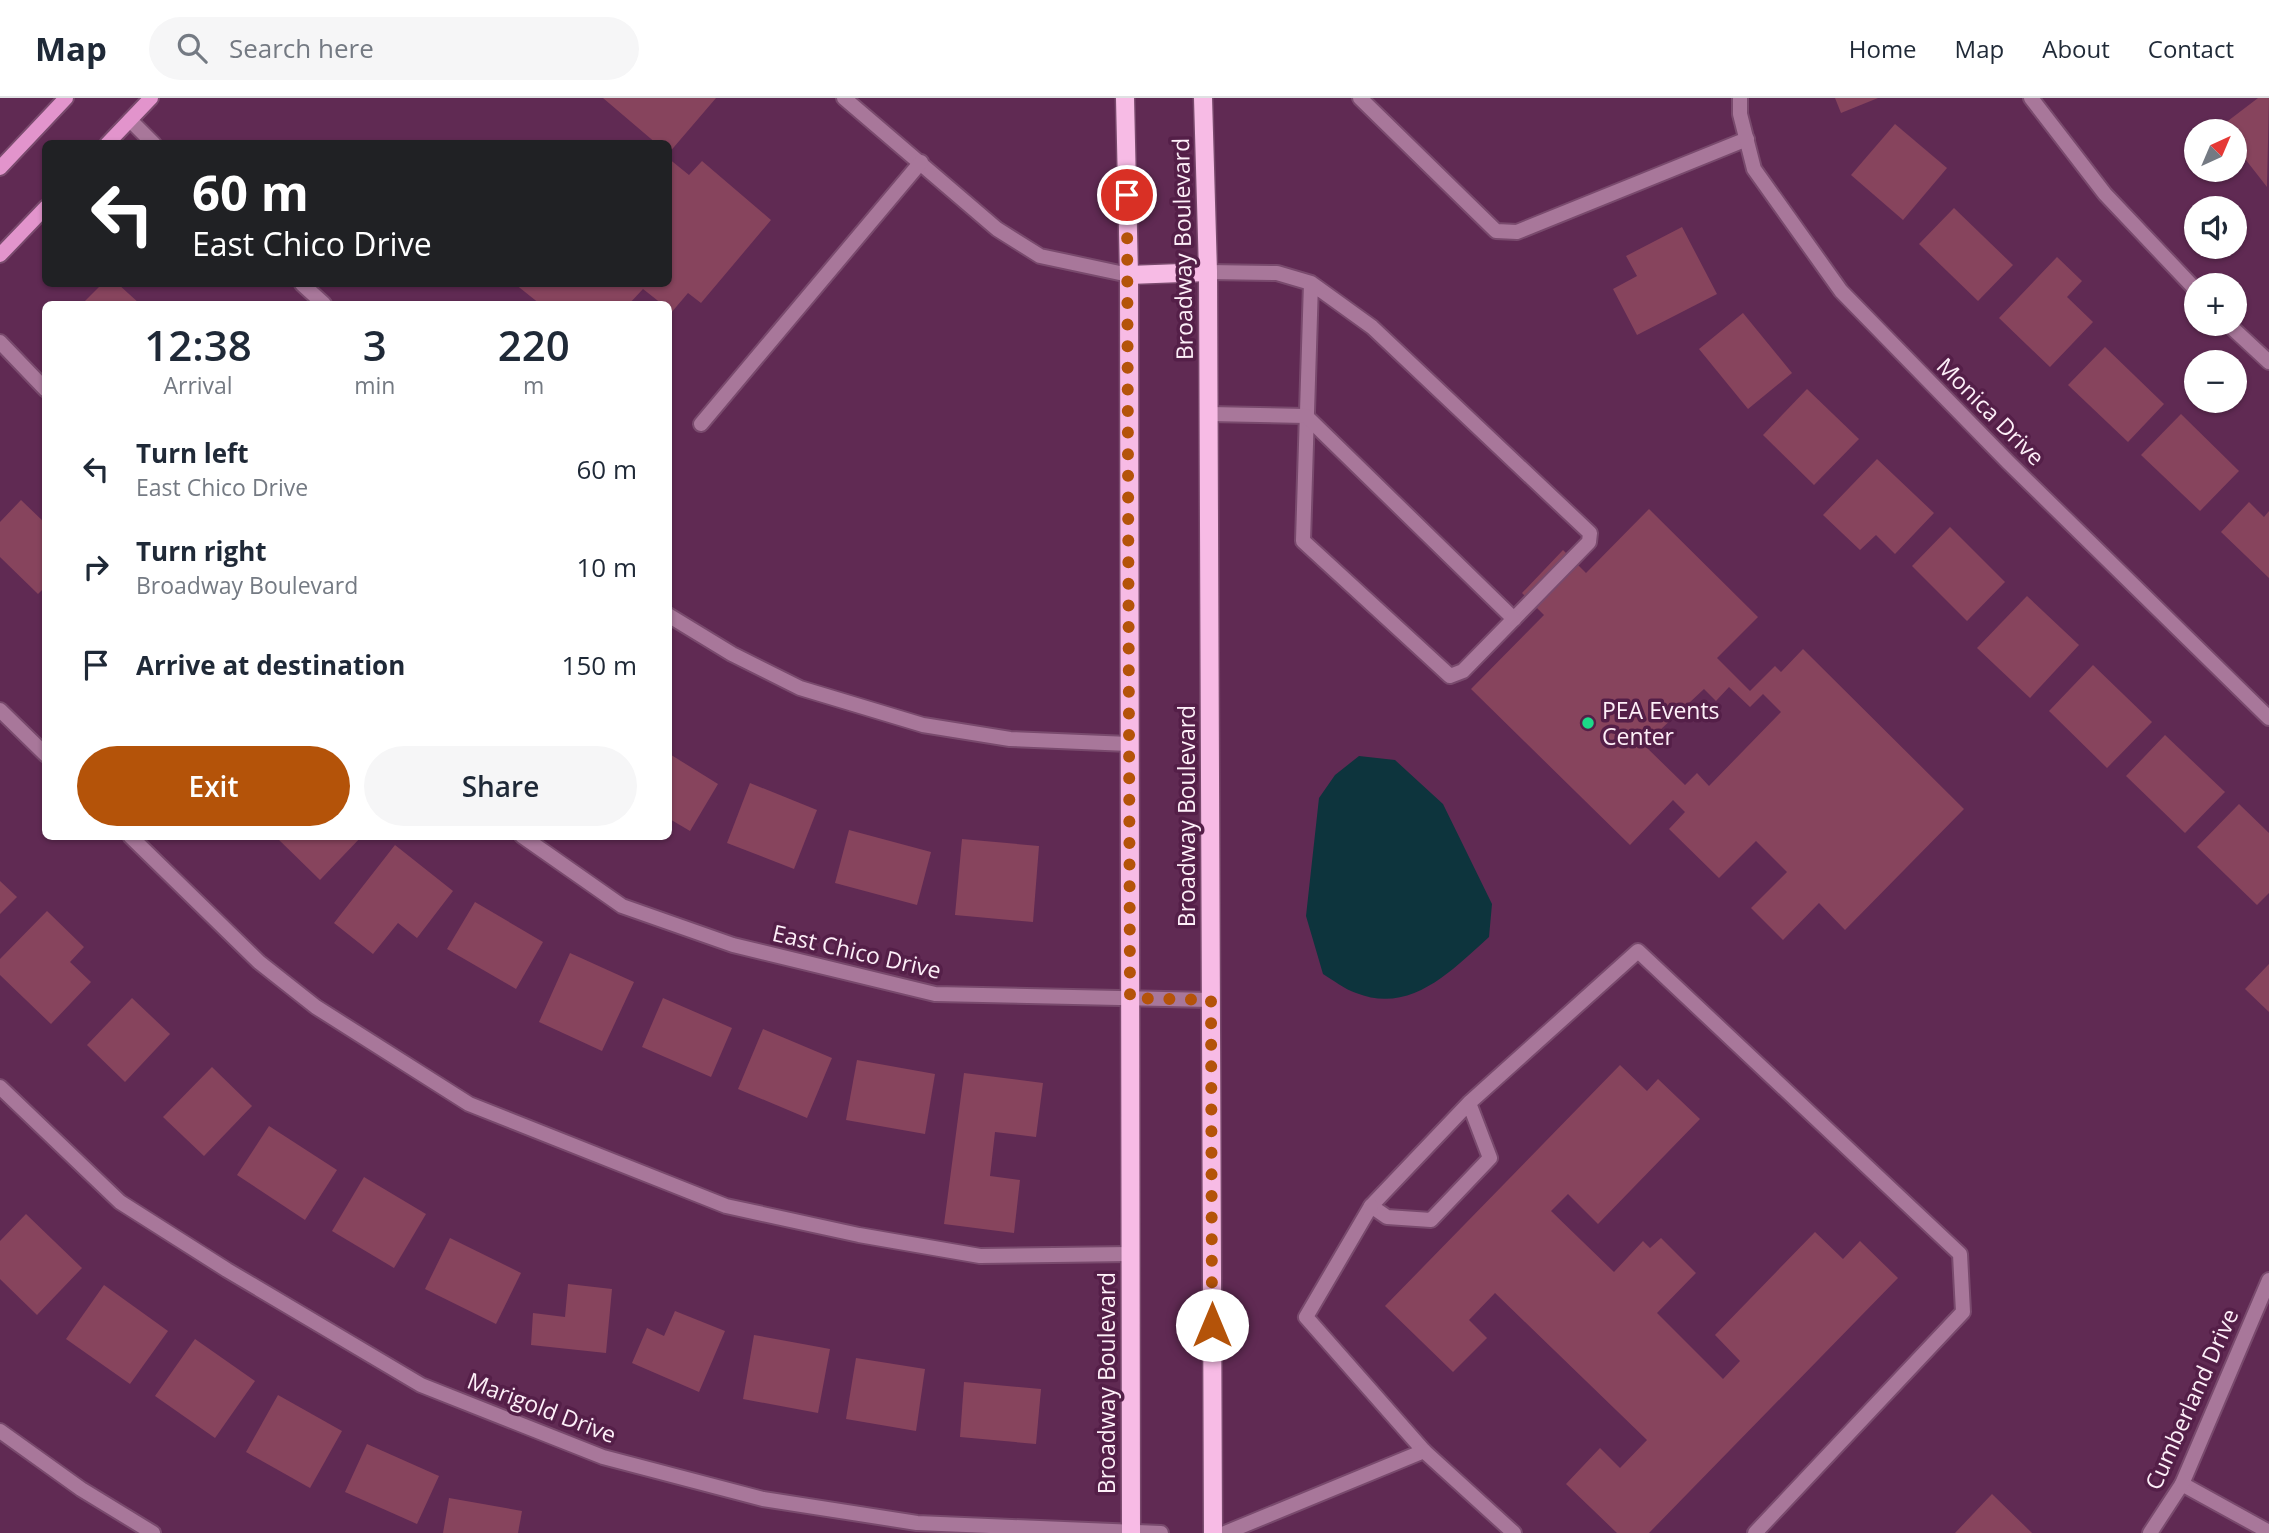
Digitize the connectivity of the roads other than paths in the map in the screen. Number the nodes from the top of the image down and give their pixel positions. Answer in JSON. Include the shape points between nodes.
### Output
{"nodes":[{"id":1,"x":66,"y":98,"type":"edge"},
{"id":2,"x":151,"y":98,"type":"edge"},
{"id":3,"x":844,"y":98,"type":"edge"},
{"id":4,"x":1125,"y":98,"type":"edge"},
{"id":5,"x":1203,"y":98,"type":"edge"},
{"id":6,"x":1360,"y":98,"type":"edge"},
{"id":7,"x":1740,"y":98,"type":"edge"},
{"id":8,"x":2031,"y":98,"type":"edge"},
{"id":9,"x":130,"y":120,"type":"junction"},
{"id":10,"x":1746,"y":139,"type":"junction"},
{"id":11,"x":111,"y":140,"type":"edge"},
{"id":12,"x":150,"y":140,"type":"edge"},
{"id":13,"x":921,"y":162,"type":"junction"},
{"id":14,"x":0,"y":168,"type":"edge"},
{"id":15,"x":42,"y":211,"type":"edge"},
{"id":16,"x":0,"y":254,"type":"edge"},
{"id":17,"x":1208,"y":272,"type":"junction"},
{"id":18,"x":1129,"y":275,"type":"junction"},
{"id":19,"x":2184,"y":277,"type":"edge"},
{"id":20,"x":1311,"y":283,"type":"junction"},
{"id":21,"x":305,"y":287,"type":"edge"},
{"id":22,"x":321,"y":301,"type":"edge"},
{"id":23,"x":2241,"y":336,"type":"edge"},
{"id":24,"x":0,"y":342,"type":"edge"},
{"id":25,"x":2269,"y":362,"type":"edge"},
{"id":26,"x":42,"y":386,"type":"edge"},
{"id":27,"x":1209,"y":414,"type":"junction"},
{"id":28,"x":1306,"y":416,"type":"junction"},
{"id":29,"x":701,"y":424,"type":"dead end"},
{"id":30,"x":672,"y":617,"type":"edge"},
{"id":31,"x":1514,"y":619,"type":"junction"},
{"id":32,"x":0,"y":710,"type":"edge"},
{"id":33,"x":2269,"y":718,"type":"edge"},
{"id":34,"x":1129,"y":744,"type":"junction"},
{"id":35,"x":42,"y":751,"type":"edge"},
{"id":36,"x":134,"y":840,"type":"edge"},
{"id":37,"x":529,"y":840,"type":"edge"},
{"id":38,"x":1130,"y":998,"type":"junction"},
{"id":39,"x":1211,"y":1000,"type":"junction"},
{"id":40,"x":0,"y":1087,"type":"edge"},
{"id":41,"x":1469,"y":1103,"type":"junction"},
{"id":42,"x":1371,"y":1206,"type":"junction"},
{"id":43,"x":1130,"y":1254,"type":"junction"},
{"id":44,"x":2269,"y":1280,"type":"edge"},
{"id":45,"x":0,"y":1431,"type":"edge"},
{"id":46,"x":1424,"y":1451,"type":"junction"},
{"id":47,"x":2182,"y":1484,"type":"junction"},
{"id":48,"x":1131,"y":1532,"type":"edge"},
{"id":49,"x":2269,"y":1532,"type":"edge"},
{"id":50,"x":153,"y":1533,"type":"edge"},
{"id":51,"x":1161,"y":1533,"type":"edge"},
{"id":52,"x":1213,"y":1533,"type":"edge"},
{"id":53,"x":1225,"y":1533,"type":"edge"},
{"id":54,"x":1514,"y":1533,"type":"edge"},
{"id":55,"x":1755,"y":1533,"type":"edge"},
{"id":56,"x":2150,"y":1533,"type":"edge"}],
"edges":[{"from":1,"to":14,"type":"main road"},
{"from":2,"to":9,"type":"main road"},
{"from":3,"to":13,"type":"street"},
{"from":4,"to":18,"type":"main road","name":"Broadway Boulevard"},
{"from":5,"to":17,"type":"main road","name":"Broadway Boulevard"},
{"from":6,"to":10,"type":"street","via":[[1496,231],[1517,232]]},
{"from":7,"to":10,"type":"street","name":"Monica Drive"},
{"from":8,"to":19,"type":"street","via":[[2105,194]]},
{"from":9,"to":11,"type":"main road"},
{"from":9,"to":12,"type":"street"},
{"from":10,"to":33,"type":"street","name":"Monica Drive","via":[[1754,169],[1841,291]]},
{"from":13,"to":18,"type":"street","via":[[998,229],[1040,256]]},
{"from":13,"to":29,"type":"street"},
{"from":15,"to":16,"type":"main road"},
{"from":17,"to":18,"type":"main road"},
{"from":17,"to":20,"type":"street","via":[[1277,273]]},
{"from":17,"to":27,"type":"main road","name":"Broadway Boulevard"},
{"from":18,"to":34,"type":"main road","name":"Broadway Boulevard"},
{"from":20,"to":28,"type":"street"},
{"from":20,"to":31,"type":"street","via":[[1372,327],[1590,533],[1589,541]]},
{"from":21,"to":22,"type":"street"},
{"from":23,"to":25,"type":"street"},
{"from":24,"to":26,"type":"street"},
{"from":27,"to":28,"type":"street"},
{"from":27,"to":39,"type":"main road","name":"Broadway Boulevard"},
{"from":28,"to":31,"type":"street"},
{"from":28,"to":31,"type":"street","via":[[1303,541],[1450,676],[1463,671]]},
{"from":30,"to":34,"type":"street","via":[[800,688],[923,726],[1010,739]]},
{"from":32,"to":35,"type":"street"},
{"from":34,"to":38,"type":"main road","name":"Broadway Boulevard"},
{"from":36,"to":43,"type":"street","via":[[288,985],[469,1104],[726,1206],[980,1256]]},
{"from":37,"to":38,"type":"street","name":"East Chico Drive","via":[[622,906],[733,945],[936,994]]},
{"from":38,"to":39,"type":"street","name":"East Chico Drive"},
{"from":38,"to":43,"type":"main road","name":"Broadway Boulevard"},
{"from":39,"to":52,"type":"main road","name":"Broadway Boulevard"},
{"from":40,"to":48,"type":"street","name":"Marigold Drive","via":[[120,1202],[227,1270],[421,1385],[603,1457],[775,1501],[917,1522]]},
{"from":41,"to":42,"type":"street"},
{"from":41,"to":42,"type":"street","via":[[1490,1158],[1431,1220],[1387,1217]]},
{"from":41,"to":55,"type":"street","via":[[1638,951],[1960,1254],[1964,1312]]},
{"from":42,"to":46,"type":"street","via":[[1306,1317]]},
{"from":43,"to":48,"type":"main road","name":"Broadway Boulevard"},
{"from":44,"to":47,"type":"street","name":"Cumberland Drive"},
{"from":45,"to":50,"type":"street"},
{"from":46,"to":53,"type":"street"},
{"from":46,"to":54,"type":"street"},
{"from":47,"to":49,"type":"street"},
{"from":47,"to":56,"type":"street","name":"Cumberland Drive"},
{"from":48,"to":51,"type":"street","name":"Marigold Drive"}]}
